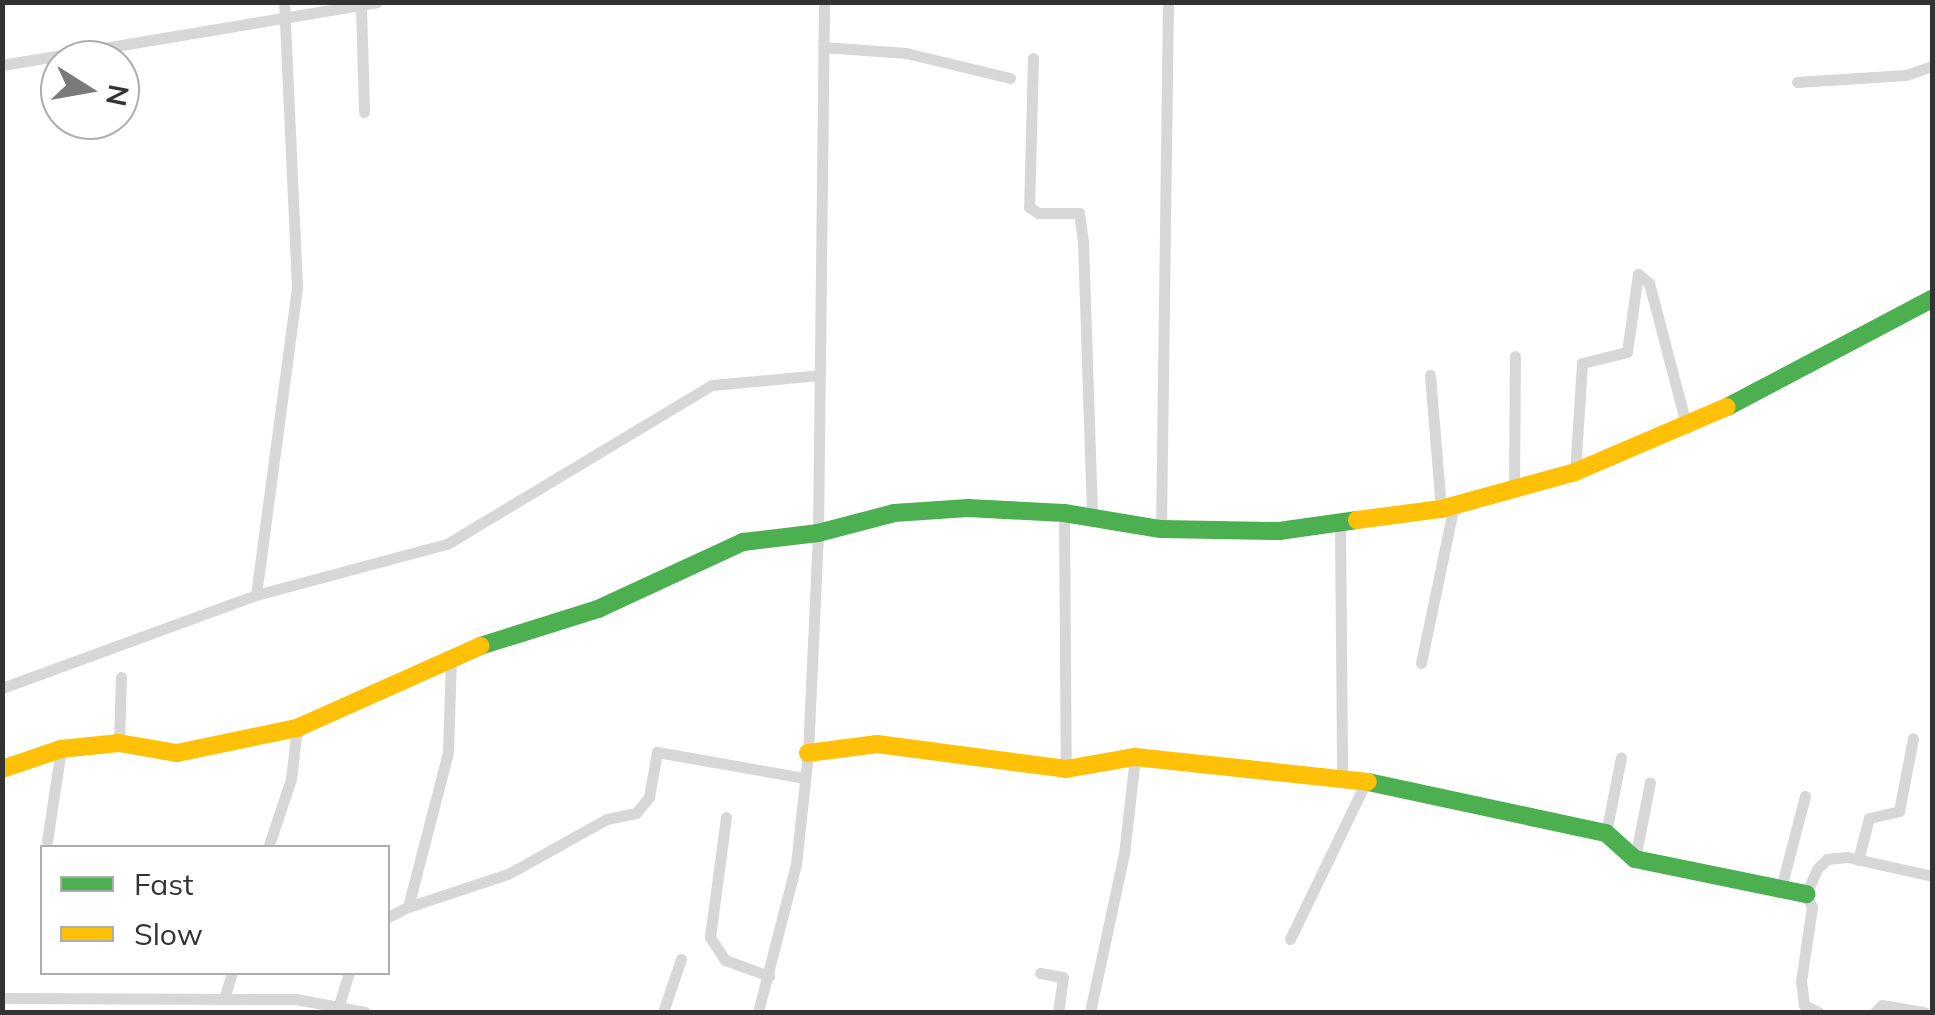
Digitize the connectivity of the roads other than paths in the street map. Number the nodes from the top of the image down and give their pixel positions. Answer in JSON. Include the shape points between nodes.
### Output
{"nodes":[{"id":1,"x":284,"y":2,"type":"edge"},
{"id":2,"x":378,"y":2,"type":"edge"},
{"id":3,"x":824,"y":2,"type":"edge"},
{"id":4,"x":1168,"y":2,"type":"edge"},
{"id":5,"x":361,"y":8,"type":"junction"},
{"id":6,"x":284,"y":23,"type":"junction"},
{"id":7,"x":823,"y":47,"type":"junction"},
{"id":8,"x":1033,"y":58,"type":"dead end"},
{"id":9,"x":2,"y":65,"type":"edge"},
{"id":10,"x":1932,"y":66,"type":"edge"},
{"id":11,"x":1010,"y":78,"type":"dead end"},
{"id":12,"x":1797,"y":82,"type":"dead end"},
{"id":13,"x":364,"y":112,"type":"dead end"},
{"id":14,"x":1932,"y":299,"type":"edge"},
{"id":15,"x":1514,"y":356,"type":"dead end"},
{"id":16,"x":819,"y":375,"type":"junction"},
{"id":17,"x":1430,"y":375,"type":"dead end"},
{"id":18,"x":1686,"y":428,"type":"junction"},
{"id":19,"x":1575,"y":472,"type":"junction"},
{"id":20,"x":1514,"y":490,"type":"junction"},
{"id":21,"x":1447,"y":507,"type":"junction"},
{"id":22,"x":1064,"y":513,"type":"junction"},
{"id":23,"x":1092,"y":516,"type":"junction"},
{"id":24,"x":1340,"y":527,"type":"junction"},
{"id":25,"x":1161,"y":529,"type":"junction"},
{"id":26,"x":818,"y":533,"type":"junction"},
{"id":27,"x":256,"y":595,"type":"junction"},
{"id":28,"x":451,"y":655,"type":"junction"},
{"id":29,"x":1421,"y":663,"type":"dead end"},
{"id":30,"x":121,"y":677,"type":"dead end"},
{"id":31,"x":2,"y":688,"type":"edge"},
{"id":32,"x":297,"y":728,"type":"junction"},
{"id":33,"x":1913,"y":738,"type":"dead end"},
{"id":34,"x":120,"y":743,"type":"junction"},
{"id":35,"x":61,"y":749,"type":"junction"},
{"id":36,"x":808,"y":754,"type":"junction"},
{"id":37,"x":1621,"y":757,"type":"dead end"},
{"id":38,"x":1135,"y":758,"type":"junction"},
{"id":39,"x":2,"y":769,"type":"edge"},
{"id":40,"x":1066,"y":769,"type":"junction"},
{"id":41,"x":805,"y":778,"type":"junction"},
{"id":42,"x":1342,"y":780,"type":"junction"},
{"id":43,"x":1650,"y":782,"type":"dead end"},
{"id":44,"x":1364,"y":784,"type":"junction"},
{"id":45,"x":1806,"y":796,"type":"dead end"},
{"id":46,"x":726,"y":816,"type":"dead end"},
{"id":47,"x":1606,"y":834,"type":"junction"},
{"id":48,"x":47,"y":841,"type":"dead end"},
{"id":49,"x":269,"y":845,"type":"edge"},
{"id":50,"x":1635,"y":859,"type":"junction"},
{"id":51,"x":1858,"y":860,"type":"junction"},
{"id":52,"x":1932,"y":876,"type":"edge"},
{"id":53,"x":1781,"y":888,"type":"junction"},
{"id":54,"x":1806,"y":894,"type":"junction"},
{"id":55,"x":408,"y":907,"type":"junction"},
{"id":56,"x":390,"y":915,"type":"edge"},
{"id":57,"x":1290,"y":939,"type":"dead end"},
{"id":58,"x":680,"y":959,"type":"dead end"},
{"id":59,"x":1040,"y":973,"type":"dead end"},
{"id":60,"x":231,"y":975,"type":"edge"},
{"id":61,"x":348,"y":975,"type":"edge"},
{"id":62,"x":770,"y":976,"type":"junction"},
{"id":63,"x":2,"y":998,"type":"edge"},
{"id":64,"x":224,"y":999,"type":"junction"},
{"id":65,"x":339,"y":1005,"type":"junction"},
{"id":66,"x":242,"y":1006,"type":"edge"},
{"id":67,"x":91,"y":1007,"type":"edge"},
{"id":68,"x":365,"y":1012,"type":"edge"},
{"id":69,"x":663,"y":1012,"type":"edge"},
{"id":70,"x":758,"y":1012,"type":"edge"},
{"id":71,"x":1058,"y":1012,"type":"edge"},
{"id":72,"x":1090,"y":1012,"type":"edge"},
{"id":73,"x":1818,"y":1012,"type":"edge"},
{"id":74,"x":1875,"y":1012,"type":"edge"},
{"id":75,"x":1924,"y":1012,"type":"edge"}],
"edges":[{"from":1,"to":6,"type":"street"},
{"from":2,"to":5,"type":"street"},
{"from":3,"to":7,"type":"street"},
{"from":4,"to":25,"type":"street"},
{"from":5,"to":6,"type":"street"},
{"from":5,"to":13,"type":"street"},
{"from":6,"to":9,"type":"street"},
{"from":6,"to":27,"type":"street","via":[[297,287]]},
{"from":7,"to":11,"type":"street","via":[[906,52]]},
{"from":7,"to":16,"type":"street"},
{"from":8,"to":23,"type":"street","via":[[1028,207],[1079,213],[1084,242]]},
{"from":10,"to":12,"type":"street","via":[[1906,75]]},
{"from":14,"to":18,"type":"street"},
{"from":15,"to":20,"type":"street"},
{"from":16,"to":26,"type":"street"},
{"from":16,"to":27,"type":"street","via":[[712,385],[447,544]]},
{"from":17,"to":21,"type":"street"},
{"from":18,"to":19,"type":"street"},
{"from":18,"to":19,"type":"street","via":[[1649,283],[1638,274],[1627,352],[1582,363]]},
{"from":19,"to":20,"type":"street"},
{"from":20,"to":21,"type":"street"},
{"from":21,"to":24,"type":"street"},
{"from":21,"to":29,"type":"street"},
{"from":22,"to":23,"type":"street"},
{"from":22,"to":26,"type":"street","via":[[894,513]]},
{"from":22,"to":40,"type":"street"},
{"from":23,"to":25,"type":"street"},
{"from":24,"to":25,"type":"street"},
{"from":24,"to":42,"type":"street"},
{"from":26,"to":28,"type":"street","via":[[742,542],[598,610]]},
{"from":26,"to":36,"type":"street"},
{"from":27,"to":31,"type":"street"},
{"from":28,"to":32,"type":"street"},
{"from":28,"to":55,"type":"street","via":[[448,752]]},
{"from":30,"to":34,"type":"street"},
{"from":32,"to":34,"type":"street","via":[[177,753]]},
{"from":32,"to":49,"type":"street","via":[[291,778]]},
{"from":33,"to":51,"type":"street","via":[[1899,811],[1869,818]]},
{"from":34,"to":35,"type":"street"},
{"from":35,"to":39,"type":"street"},
{"from":35,"to":48,"type":"street"},
{"from":36,"to":40,"type":"street","via":[[908,745]]},
{"from":36,"to":41,"type":"street"},
{"from":37,"to":47,"type":"street"},
{"from":38,"to":40,"type":"street"},
{"from":38,"to":42,"type":"street"},
{"from":38,"to":72,"type":"street","via":[[1124,854]]},
{"from":41,"to":55,"type":"street","via":[[657,752],[649,797],[636,813],[607,819],[508,874]]},
{"from":41,"to":62,"type":"street","via":[[796,864]]},
{"from":42,"to":44,"type":"street"},
{"from":43,"to":50,"type":"street"},
{"from":44,"to":47,"type":"street"},
{"from":44,"to":57,"type":"street"},
{"from":45,"to":53,"type":"street"},
{"from":46,"to":62,"type":"street","via":[[710,937],[725,960]]},
{"from":47,"to":50,"type":"street"},
{"from":50,"to":53,"type":"street"},
{"from":51,"to":52,"type":"street"},
{"from":51,"to":54,"type":"street","via":[[1828,859]]},
{"from":53,"to":54,"type":"street"},
{"from":54,"to":73,"type":"street","via":[[1812,907],[1802,999]]},
{"from":55,"to":56,"type":"street"},
{"from":58,"to":69,"type":"street"},
{"from":59,"to":71,"type":"street","via":[[1063,977]]},
{"from":60,"to":64,"type":"street"},
{"from":61,"to":65,"type":"street"},
{"from":62,"to":70,"type":"street"},
{"from":63,"to":67,"type":"street"},
{"from":64,"to":66,"type":"street"},
{"from":64,"to":67,"type":"street","via":[[188,995]]},
{"from":65,"to":66,"type":"street"},
{"from":65,"to":68,"type":"street"},
{"from":74,"to":75,"type":"street","via":[[1882,1005]]}]}
